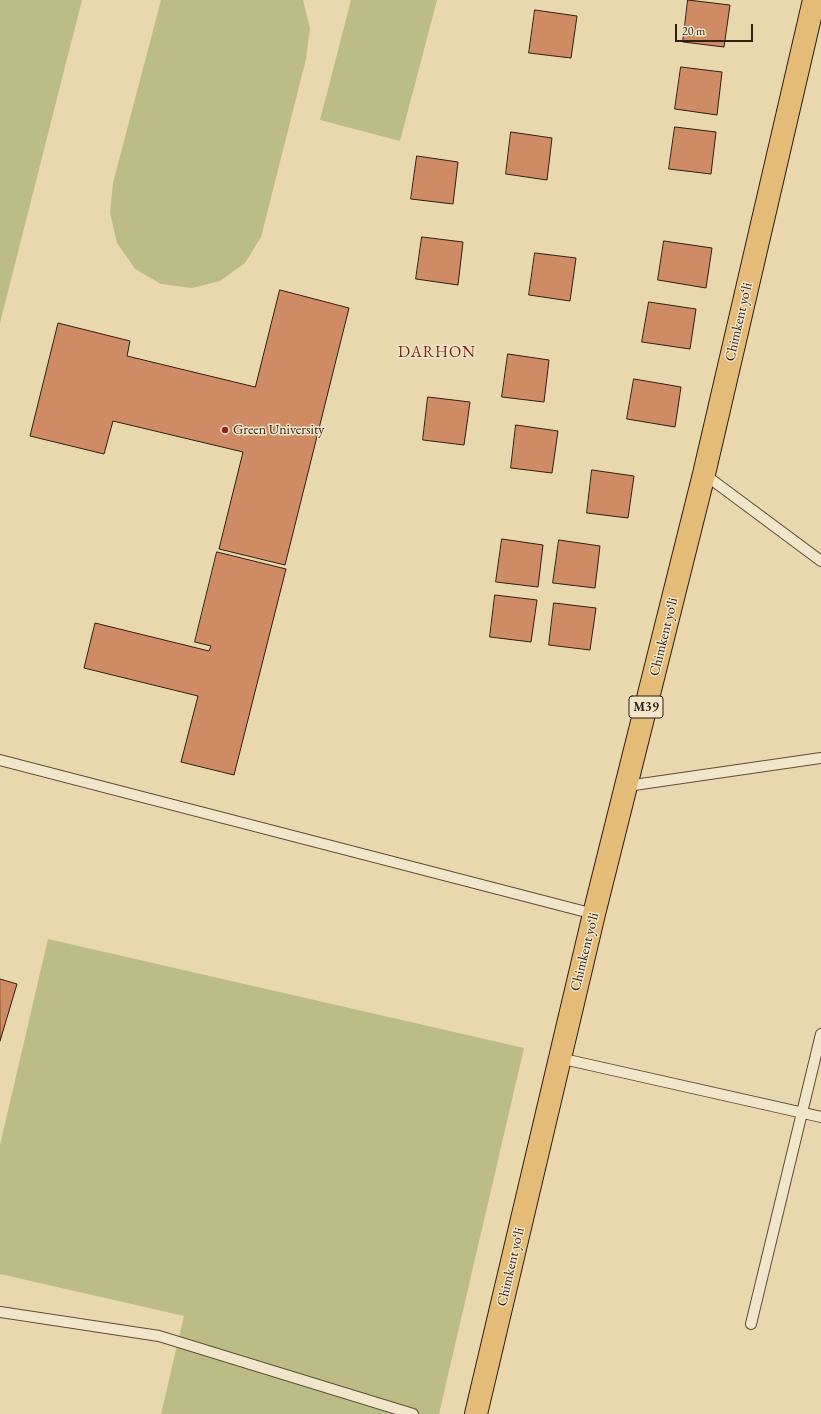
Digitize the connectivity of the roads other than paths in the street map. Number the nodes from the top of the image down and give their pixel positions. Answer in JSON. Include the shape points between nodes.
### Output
{"nodes":[{"id":1,"x":814,"y":0,"type":"edge"},
{"id":2,"x":704,"y":474,"type":"junction"},
{"id":3,"x":821,"y":561,"type":"edge"},
{"id":4,"x":821,"y":758,"type":"edge"},
{"id":5,"x":0,"y":760,"type":"edge"},
{"id":6,"x":627,"y":786,"type":"junction"},
{"id":7,"x":594,"y":914,"type":"junction"},
{"id":8,"x":821,"y":1034,"type":"edge"},
{"id":9,"x":559,"y":1058,"type":"junction"},
{"id":10,"x":802,"y":1112,"type":"junction"},
{"id":11,"x":821,"y":1117,"type":"edge"},
{"id":12,"x":0,"y":1312,"type":"edge"},
{"id":13,"x":751,"y":1324,"type":"dead end"},
{"id":14,"x":413,"y":1414,"type":"edge"},
{"id":15,"x":476,"y":1414,"type":"edge"}],
"edges":[{"from":1,"to":2,"type":"highway","name":"Chimkent yo‘li","number":"M39"},
{"from":2,"to":3,"type":"lane"},
{"from":2,"to":6,"type":"highway","name":"Chimkent yo‘li","number":"M39"},
{"from":4,"to":6,"type":"lane"},
{"from":5,"to":7,"type":"lane"},
{"from":6,"to":7,"type":"highway","name":"Chimkent yo‘li","number":"M39"},
{"from":7,"to":9,"type":"highway","name":"Chimkent yo‘li","number":"M39"},
{"from":8,"to":10,"type":"lane"},
{"from":9,"to":10,"type":"lane"},
{"from":9,"to":15,"type":"highway","name":"Chimkent yo‘li","number":"M39"},
{"from":10,"to":11,"type":"lane"},
{"from":10,"to":13,"type":"lane"},
{"from":12,"to":14,"type":"lane","via":[[159,1336]]}]}
